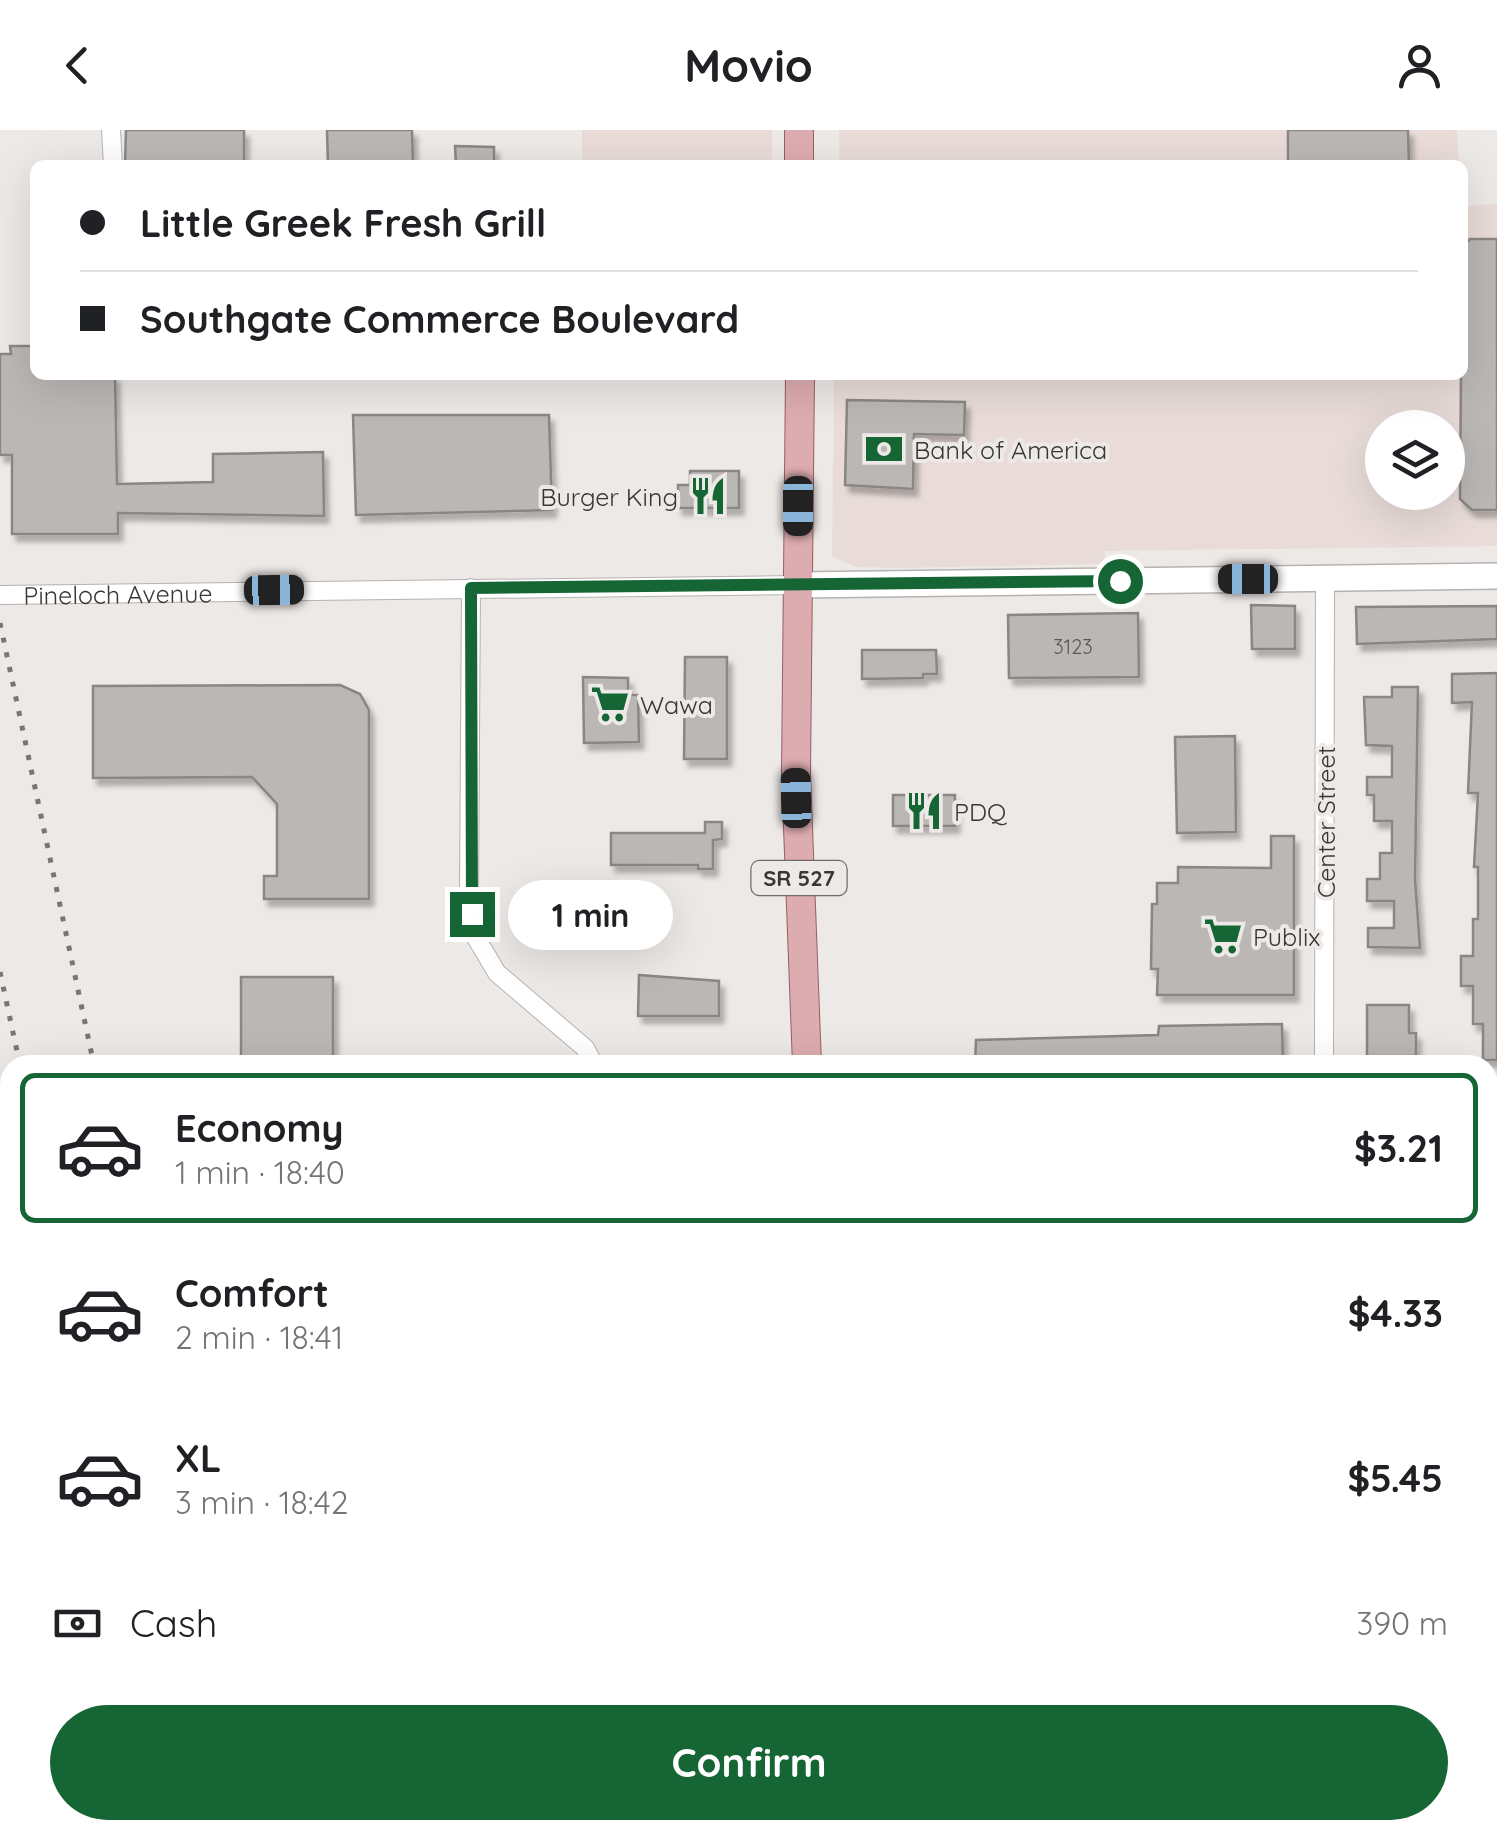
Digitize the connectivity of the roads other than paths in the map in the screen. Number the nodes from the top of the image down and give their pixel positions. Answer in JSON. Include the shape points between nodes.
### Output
{"nodes":[{"id":1,"x":112,"y":130,"type":"edge"},
{"id":2,"x":799,"y":130,"type":"edge"},
{"id":3,"x":113,"y":160,"type":"edge"},
{"id":4,"x":799,"y":160,"type":"edge"},
{"id":5,"x":800,"y":380,"type":"edge"},
{"id":6,"x":1497,"y":576,"type":"edge"},
{"id":7,"x":1325,"y":578,"type":"junction"},
{"id":8,"x":797,"y":584,"type":"junction"},
{"id":9,"x":471,"y":588,"type":"junction"},
{"id":10,"x":0,"y":595,"type":"edge"},
{"id":11,"x":589,"y":1055,"type":"edge"},
{"id":12,"x":807,"y":1055,"type":"edge"},
{"id":13,"x":1324,"y":1055,"type":"edge"}],
"edges":[{"from":1,"to":3,"type":"street"},
{"from":2,"to":4,"type":"main road"},
{"from":5,"to":8,"type":"main road","number":"SR 527"},
{"from":6,"to":7,"type":"street","name":"Pineloch Avenue"},
{"from":7,"to":8,"type":"street","name":"Pineloch Avenue"},
{"from":7,"to":13,"type":"street","name":"Center Street"},
{"from":8,"to":9,"type":"street","name":"Pineloch Avenue"},
{"from":8,"to":12,"type":"main road","number":"SR 527","via":[[796,790]]},
{"from":9,"to":10,"type":"street","name":"Pineloch Avenue"},
{"from":9,"to":11,"type":"street","via":[[469,893],[475,936],[497,972]]}]}
